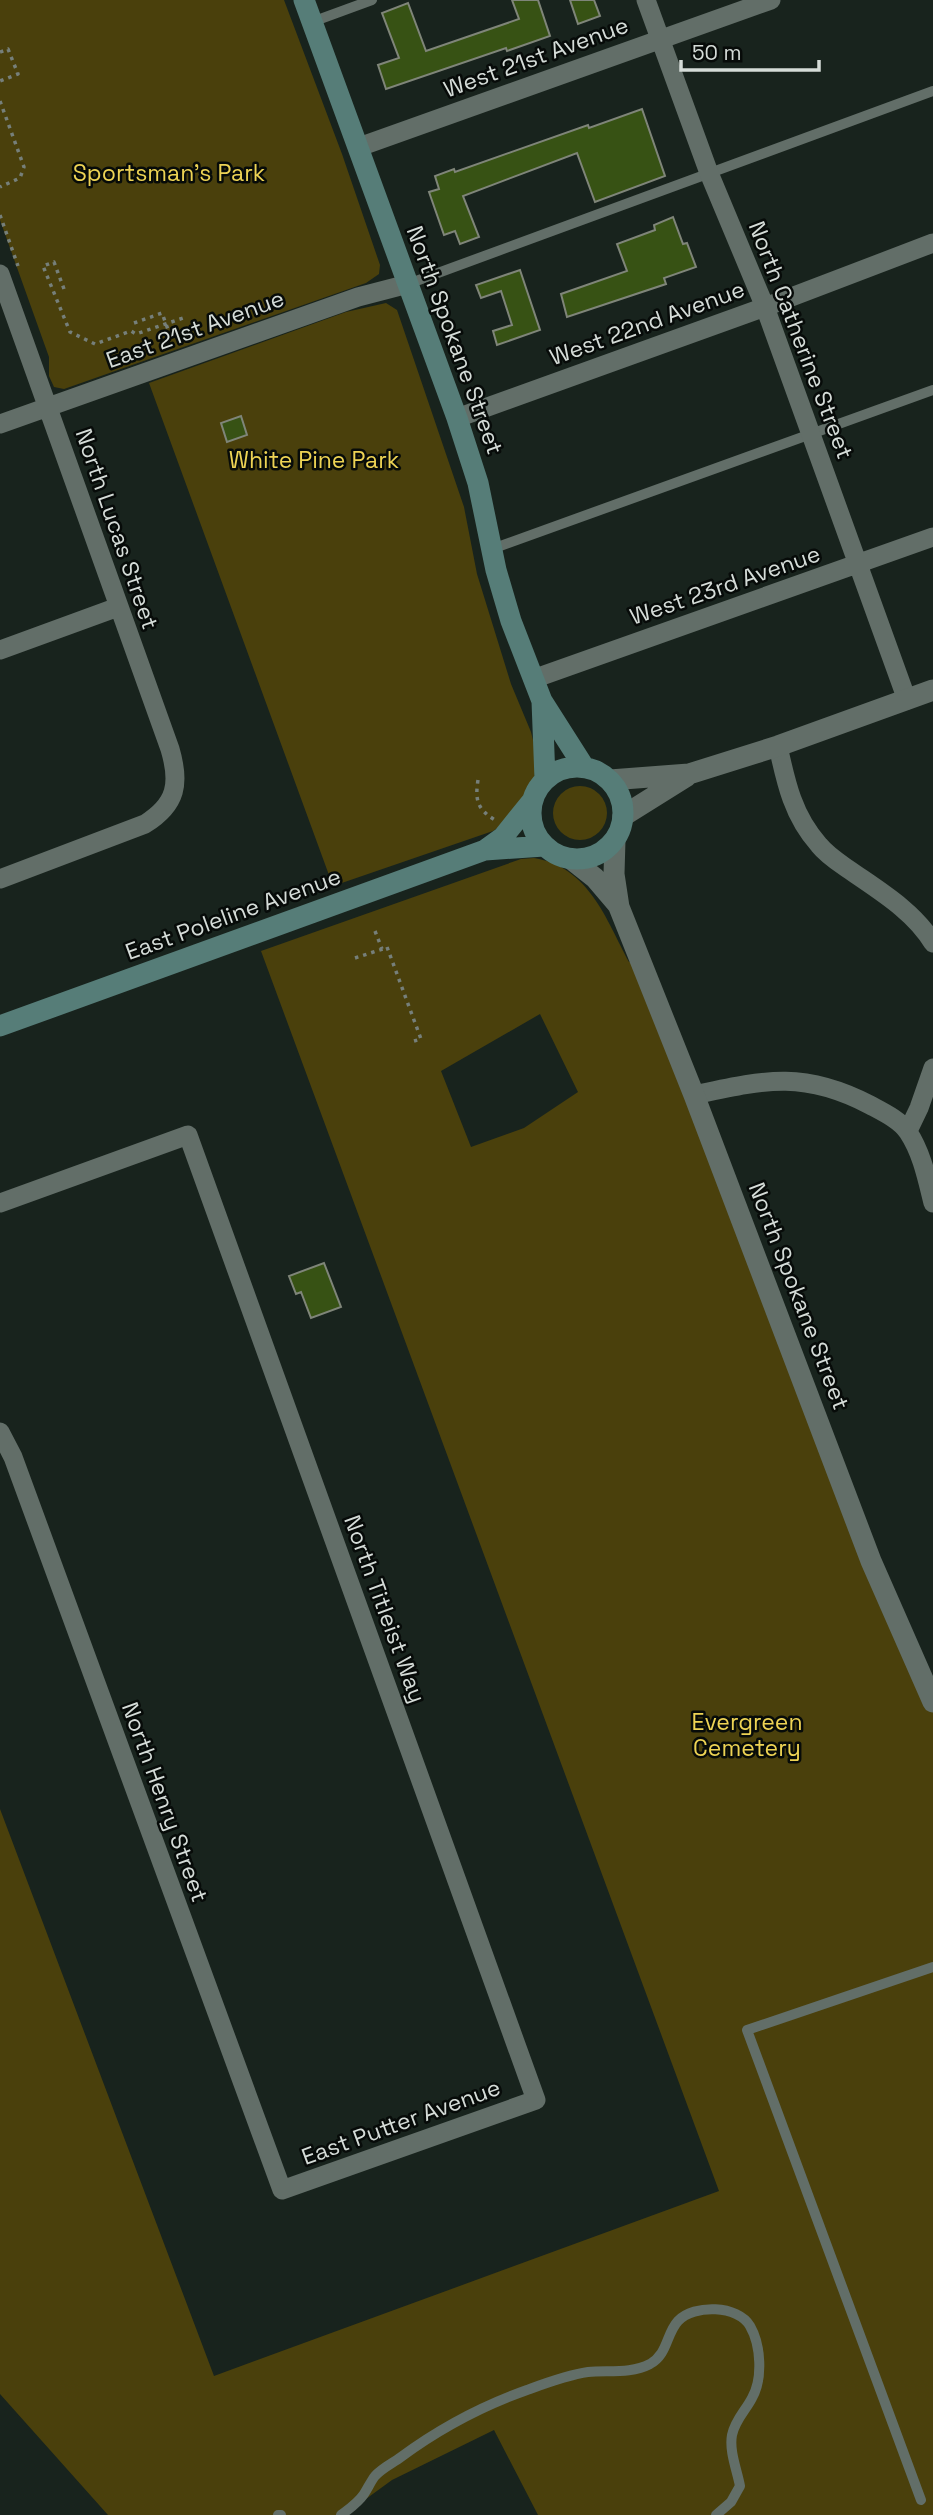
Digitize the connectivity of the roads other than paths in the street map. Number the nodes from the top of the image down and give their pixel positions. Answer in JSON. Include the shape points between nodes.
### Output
{"nodes":[{"id":1,"x":304,"y":0,"type":"edge"},
{"id":2,"x":372,"y":0,"type":"edge"},
{"id":3,"x":646,"y":0,"type":"edge"},
{"id":4,"x":771,"y":0,"type":"edge"},
{"id":5,"x":312,"y":22,"type":"junction"},
{"id":6,"x":660,"y":38,"type":"junction"},
{"id":7,"x":933,"y":91,"type":"edge"},
{"id":8,"x":359,"y":148,"type":"junction"},
{"id":9,"x":709,"y":173,"type":"junction"},
{"id":10,"x":933,"y":243,"type":"edge"},
{"id":11,"x":0,"y":274,"type":"edge"},
{"id":12,"x":408,"y":284,"type":"junction"},
{"id":13,"x":765,"y":307,"type":"junction"},
{"id":14,"x":933,"y":390,"type":"edge"},
{"id":15,"x":48,"y":408,"type":"junction"},
{"id":16,"x":457,"y":418,"type":"junction"},
{"id":17,"x":0,"y":424,"type":"edge"},
{"id":18,"x":812,"y":435,"type":"junction"},
{"id":19,"x":933,"y":537,"type":"edge"},
{"id":20,"x":491,"y":549,"type":"junction"},
{"id":21,"x":858,"y":564,"type":"junction"},
{"id":22,"x":118,"y":607,"type":"junction"},
{"id":23,"x":0,"y":650,"type":"edge"},
{"id":24,"x":533,"y":679,"type":"junction"},
{"id":25,"x":933,"y":690,"type":"edge"},
{"id":26,"x":907,"y":700,"type":"junction"},
{"id":27,"x":542,"y":701,"type":"junction"},
{"id":28,"x":778,"y":746,"type":"junction"},
{"id":29,"x":584,"y":767,"type":"junction"},
{"id":30,"x":689,"y":774,"type":"junction"},
{"id":31,"x":545,"y":779,"type":"junction"},
{"id":32,"x":610,"y":780,"type":"junction"},
{"id":33,"x":531,"y":801,"type":"junction"},
{"id":34,"x":624,"y":816,"type":"junction"},
{"id":35,"x":615,"y":840,"type":"junction"},
{"id":36,"x":544,"y":846,"type":"junction"},
{"id":37,"x":485,"y":850,"type":"junction"},
{"id":38,"x":571,"y":859,"type":"junction"},
{"id":39,"x":0,"y":879,"type":"edge"},
{"id":40,"x":619,"y":907,"type":"junction"},
{"id":41,"x":933,"y":943,"type":"edge"},
{"id":42,"x":0,"y":1026,"type":"edge"},
{"id":43,"x":933,"y":1068,"type":"edge"},
{"id":44,"x":694,"y":1095,"type":"junction"},
{"id":45,"x":908,"y":1131,"type":"junction"},
{"id":46,"x":932,"y":1196,"type":"edge"},
{"id":47,"x":0,"y":1203,"type":"edge"},
{"id":48,"x":0,"y":1432,"type":"edge"},
{"id":49,"x":933,"y":1702,"type":"edge"},
{"id":50,"x":933,"y":1967,"type":"edge"},
{"id":51,"x":536,"y":2100,"type":"joint"},
{"id":52,"x":282,"y":2190,"type":"joint"},
{"id":53,"x":922,"y":2500,"type":"dead end"},
{"id":54,"x":341,"y":2515,"type":"edge"},
{"id":55,"x":716,"y":2515,"type":"edge"}],
"edges":[{"from":1,"to":5,"type":"main road","name":"North Spokane Street"},
{"from":2,"to":5,"type":"lane"},
{"from":3,"to":6,"type":"street","name":"North Catherine Street"},
{"from":4,"to":6,"type":"street","name":"West 21st Avenue"},
{"from":5,"to":8,"type":"main road","name":"North Spokane Street"},
{"from":6,"to":8,"type":"street","name":"West 21st Avenue"},
{"from":6,"to":9,"type":"street","name":"North Catherine Street"},
{"from":7,"to":9,"type":"lane"},
{"from":8,"to":12,"type":"main road","name":"North Spokane Street"},
{"from":9,"to":12,"type":"lane"},
{"from":9,"to":13,"type":"street","name":"North Catherine Street"},
{"from":10,"to":13,"type":"street","name":"West 22nd Avenue"},
{"from":11,"to":15,"type":"street","name":"North Lucas Street"},
{"from":12,"to":15,"type":"street","name":"East 21st Avenue","via":[[358,297]]},
{"from":12,"to":16,"type":"main road","name":"North Spokane Street"},
{"from":13,"to":16,"type":"street","name":"West 22nd Avenue"},
{"from":13,"to":18,"type":"street","name":"North Catherine Street"},
{"from":14,"to":18,"type":"lane"},
{"from":15,"to":17,"type":"street","name":"East 21st Avenue"},
{"from":15,"to":22,"type":"street","name":"North Lucas Street"},
{"from":16,"to":20,"type":"main road","name":"North Spokane Street","via":[[478,483]]},
{"from":18,"to":20,"type":"lane"},
{"from":18,"to":21,"type":"street","name":"North Catherine Street"},
{"from":19,"to":21,"type":"street","name":"West 23rd Avenue"},
{"from":20,"to":24,"type":"main road","name":"North Spokane Street"},
{"from":21,"to":24,"type":"street","name":"West 23rd Avenue"},
{"from":21,"to":26,"type":"street","name":"North Catherine Street"},
{"from":22,"to":23,"type":"street"},
{"from":22,"to":39,"type":"street","name":"North Lucas Street","via":[[170,748],[175,774],[171,801],[145,824]]},
{"from":24,"to":27,"type":"main road","name":"North Spokane Street"},
{"from":25,"to":26,"type":"street"},
{"from":26,"to":28,"type":"street"},
{"from":27,"to":29,"type":"main road","name":"North Spokane Street"},
{"from":27,"to":31,"type":"main road","name":"North Spokane Street"},
{"from":28,"to":30,"type":"street"},
{"from":28,"to":41,"type":"street","via":[[790,799],[819,846],[895,903]]},
{"from":29,"to":31,"type":"main road","via":[[563,768]]},
{"from":29,"to":32,"type":"main road"},
{"from":30,"to":32,"type":"street"},
{"from":30,"to":34,"type":"street"},
{"from":31,"to":33,"type":"main road"},
{"from":32,"to":34,"type":"main road","via":[[623,803]]},
{"from":33,"to":36,"type":"main road","via":[[534,832]]},
{"from":33,"to":37,"type":"main road","name":"East Poleline Avenue","via":[[503,837]]},
{"from":34,"to":35,"type":"main road"},
{"from":35,"to":38,"type":"main road","via":[[595,856]]},
{"from":35,"to":40,"type":"street","name":"North Spokane Street"},
{"from":36,"to":37,"type":"main road","name":"East Poleline Avenue"},
{"from":36,"to":38,"type":"main road"},
{"from":37,"to":42,"type":"main road","name":"East Poleline Avenue"},
{"from":38,"to":40,"type":"street","name":"North Spokane Street","via":[[595,878]]},
{"from":40,"to":44,"type":"street","name":"North Spokane Street"},
{"from":43,"to":45,"type":"street"},
{"from":44,"to":45,"type":"street","via":[[779,1080],[806,1082],[855,1097]]},
{"from":44,"to":49,"type":"street","name":"North Spokane Street","via":[[871,1561]]},
{"from":45,"to":46,"type":"street"},
{"from":47,"to":51,"type":"street","name":"North Titleist Way","via":[[188,1135]]},
{"from":48,"to":52,"type":"street","name":"North Henry Street"},
{"from":50,"to":53,"type":"lane","via":[[747,2030]]},
{"from":51,"to":52,"type":"street","name":"East Putter Avenue"},
{"from":54,"to":55,"type":"lane","via":[[376,2476],[459,2420],[568,2376],[651,2364],[683,2317],[719,2310],[734,2313],[750,2326],[760,2371],[731,2442],[740,2486]]}]}
